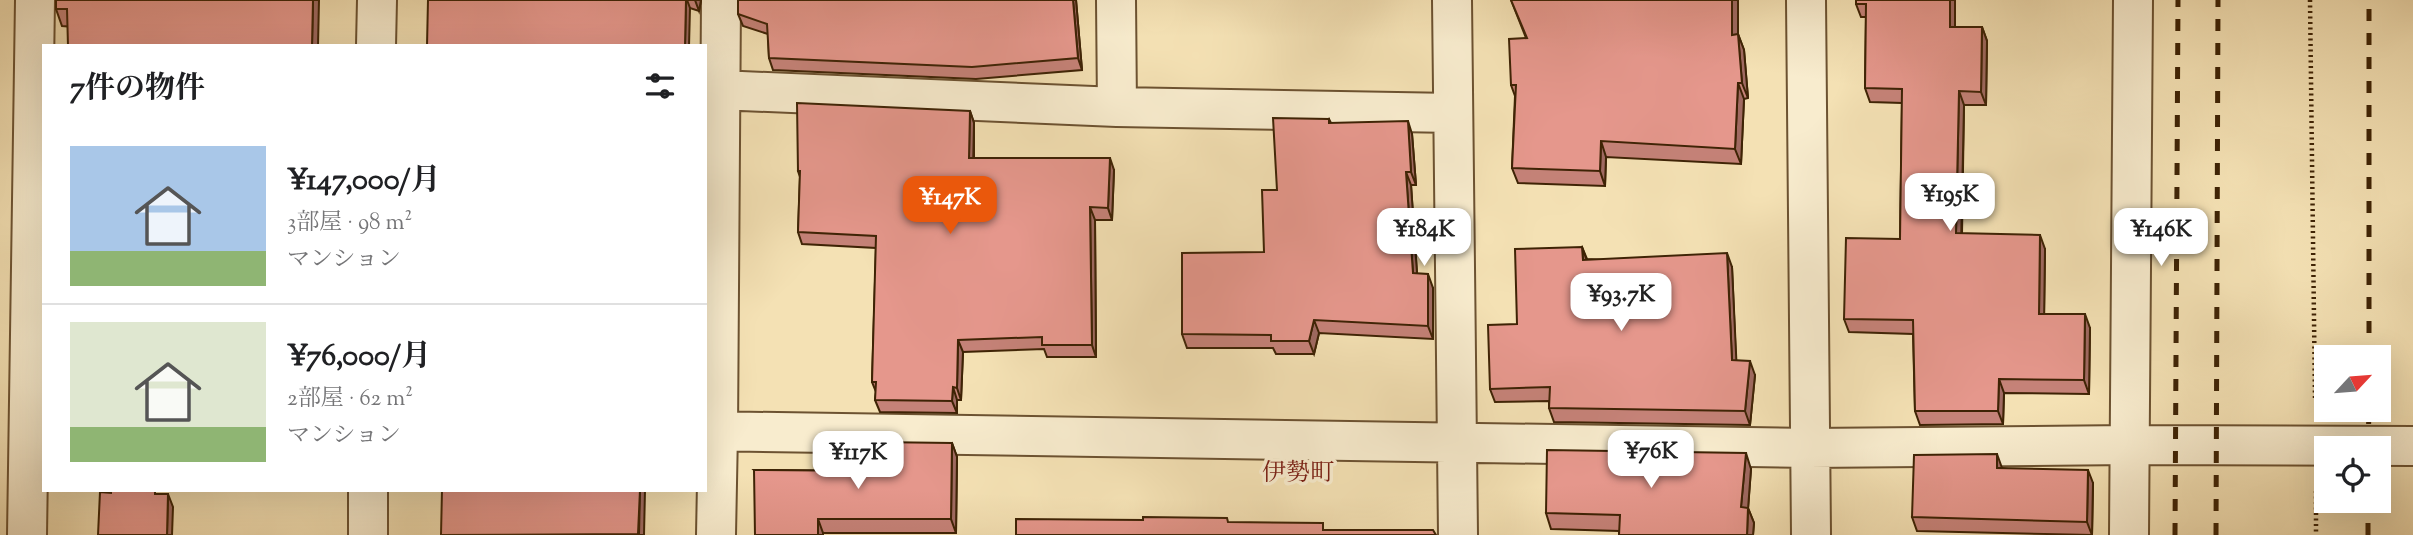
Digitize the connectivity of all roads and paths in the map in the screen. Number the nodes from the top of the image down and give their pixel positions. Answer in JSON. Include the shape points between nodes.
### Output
{"nodes":[{"id":1,"x":35,"y":0,"type":"edge"},
{"id":2,"x":377,"y":0,"type":"edge"},
{"id":3,"x":721,"y":0,"type":"edge"},
{"id":4,"x":1116,"y":0,"type":"edge"},
{"id":5,"x":1452,"y":0,"type":"edge"},
{"id":6,"x":1806,"y":0,"type":"edge"},
{"id":7,"x":2133,"y":0,"type":"edge"},
{"id":8,"x":2310,"y":0,"type":"edge"},
{"id":9,"x":376,"y":44,"type":"edge"},
{"id":10,"x":17,"y":87,"type":"edge"},
{"id":11,"x":719,"y":90,"type":"junction"},
{"id":12,"x":1117,"y":107,"type":"junction"},
{"id":13,"x":1453,"y":113,"type":"junction"},
{"id":14,"x":24,"y":423,"type":"edge"},
{"id":15,"x":712,"y":431,"type":"edge"},
{"id":16,"x":2315,"y":436,"type":"edge"},
{"id":17,"x":1455,"y":442,"type":"junction"},
{"id":18,"x":2130,"y":445,"type":"junction"},
{"id":19,"x":2314,"y":446,"type":"edge"},
{"id":20,"x":2391,"y":446,"type":"edge"},
{"id":21,"x":2413,"y":446,"type":"edge"},
{"id":22,"x":1810,"y":448,"type":"junction"},
{"id":23,"x":368,"y":492,"type":"edge"},
{"id":24,"x":27,"y":535,"type":"edge"},
{"id":25,"x":368,"y":535,"type":"edge"},
{"id":26,"x":716,"y":535,"type":"edge"},
{"id":27,"x":1458,"y":535,"type":"edge"},
{"id":28,"x":1811,"y":535,"type":"edge"},
{"id":29,"x":2129,"y":535,"type":"edge"}],
"edges":[{"from":1,"to":10,"type":"street"},
{"from":2,"to":9,"type":"street"},
{"from":3,"to":11,"type":"street"},
{"from":4,"to":12,"type":"street"},
{"from":5,"to":13,"type":"street"},
{"from":6,"to":22,"type":"street"},
{"from":7,"to":18,"type":"street"},
{"from":8,"to":16,"type":"path"},
{"from":10,"to":14,"type":"street"},
{"from":11,"to":12,"type":"street"},
{"from":11,"to":15,"type":"street"},
{"from":12,"to":13,"type":"street"},
{"from":13,"to":17,"type":"street"},
{"from":14,"to":24,"type":"street"},
{"from":15,"to":17,"type":"street"},
{"from":15,"to":26,"type":"street"},
{"from":17,"to":22,"type":"street"},
{"from":17,"to":27,"type":"street"},
{"from":18,"to":19,"type":"street"},
{"from":18,"to":22,"type":"street"},
{"from":18,"to":29,"type":"street"},
{"from":20,"to":21,"type":"street"},
{"from":22,"to":28,"type":"street"},
{"from":23,"to":25,"type":"street"}]}
